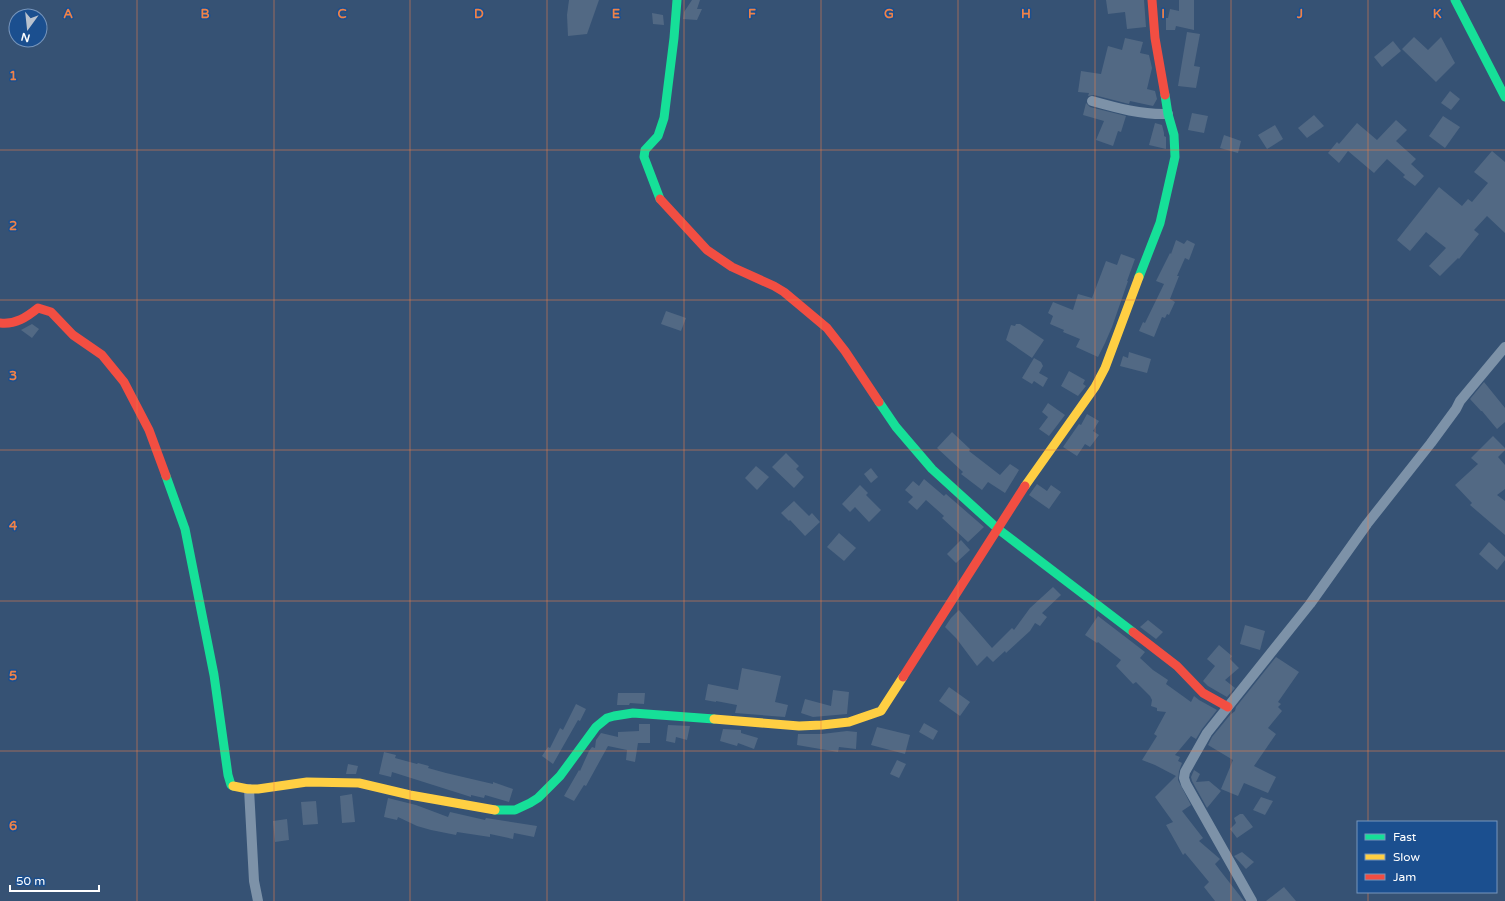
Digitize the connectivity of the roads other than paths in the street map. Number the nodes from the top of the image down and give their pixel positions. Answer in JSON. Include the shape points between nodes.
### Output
{"nodes":[{"id":1,"x":677,"y":0,"type":"edge"},
{"id":2,"x":1152,"y":0,"type":"edge"},
{"id":3,"x":1455,"y":0,"type":"edge"},
{"id":4,"x":1505,"y":97,"type":"edge"},
{"id":5,"x":1092,"y":101,"type":"dead end"},
{"id":6,"x":1168,"y":114,"type":"junction"},
{"id":7,"x":0,"y":323,"type":"edge"},
{"id":8,"x":1505,"y":346,"type":"edge"},
{"id":9,"x":998,"y":529,"type":"junction"},
{"id":10,"x":1228,"y":707,"type":"junction"},
{"id":11,"x":249,"y":789,"type":"junction"},
{"id":12,"x":258,"y":901,"type":"edge"},
{"id":13,"x":1252,"y":901,"type":"edge"}],
"edges":[{"from":1,"to":9,"type":"main road","via":[[666,109],[658,136],[645,150],[644,157],[661,201],[714,255],[732,267],[784,292],[828,328],[896,427],[912,446],[932,469]]},
{"from":2,"to":6,"type":"main road","via":[[1155,38]]},
{"from":3,"to":4,"type":"main road"},
{"from":5,"to":6,"type":"street","via":[[1125,110],[1156,115]]},
{"from":6,"to":9,"type":"main road","via":[[1174,135],[1175,157],[1160,223],[1105,368],[1095,387],[1030,478]]},
{"from":7,"to":11,"type":"main road","via":[[24,319],[38,308],[51,312],[73,335],[102,355],[124,382],[146,424],[185,529],[214,675],[230,785]]},
{"from":8,"to":10,"type":"street","via":[[1385,500],[1310,604]]},
{"from":9,"to":10,"type":"main road","via":[[1177,666],[1202,693]]},
{"from":9,"to":11,"type":"main road","via":[[880,711],[860,720],[802,726],[639,713],[609,717],[592,730],[559,778],[535,801],[519,809],[486,808],[361,783],[307,782]]},
{"from":10,"to":13,"type":"street","via":[[1197,750],[1184,778]]},
{"from":11,"to":12,"type":"street","via":[[254,881]]}]}
